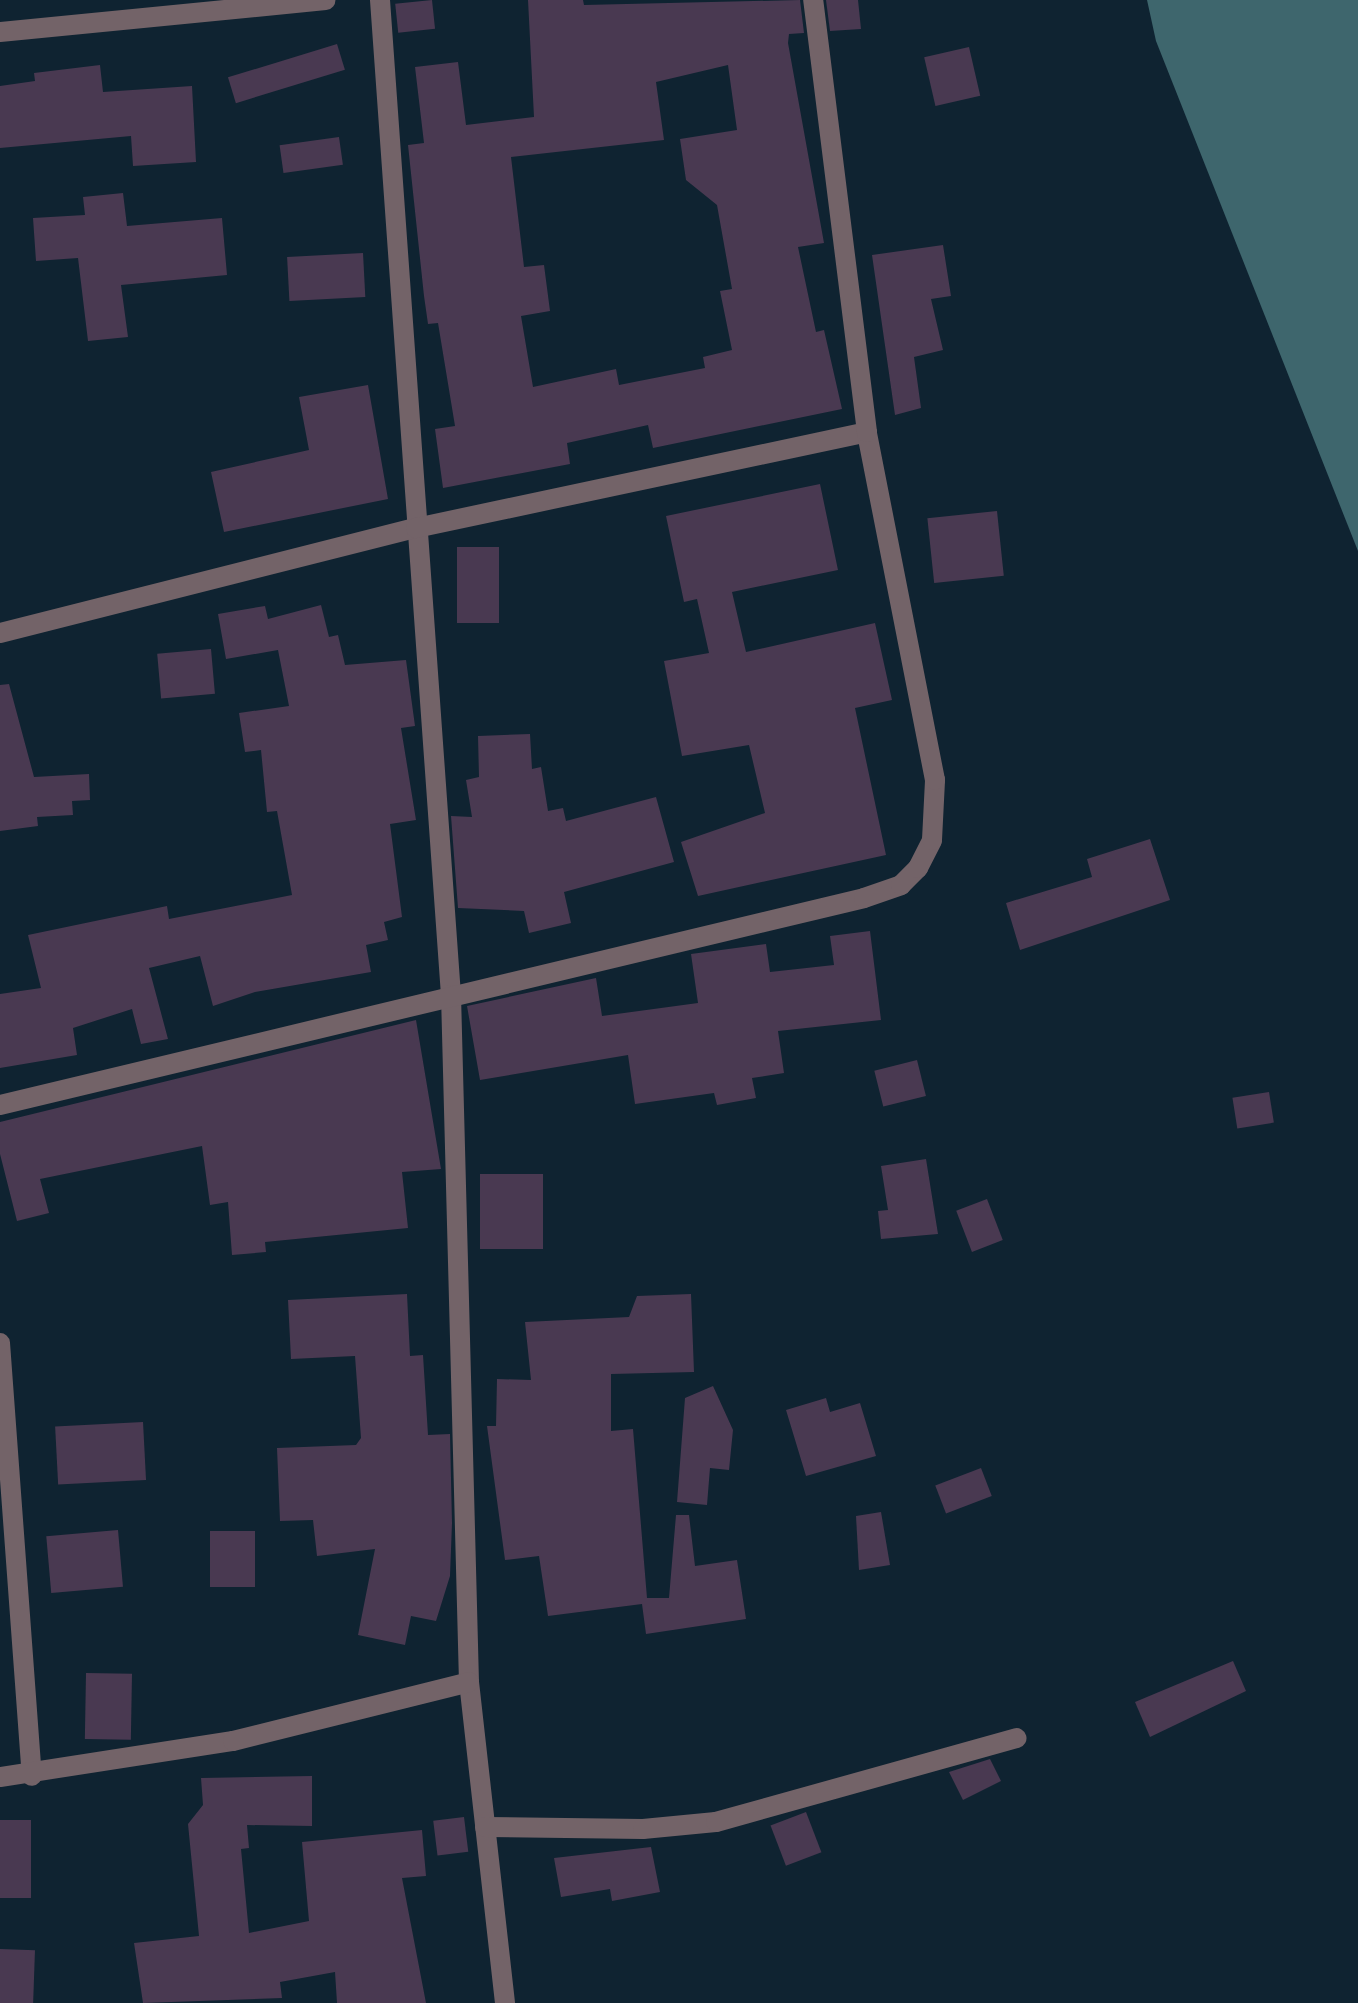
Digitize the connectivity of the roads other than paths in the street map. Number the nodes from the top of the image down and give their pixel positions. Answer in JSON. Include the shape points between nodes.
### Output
{"nodes":[{"id":1,"x":325,"y":0,"type":"edge"},
{"id":2,"x":380,"y":0,"type":"edge"},
{"id":3,"x":813,"y":0,"type":"edge"},
{"id":4,"x":0,"y":32,"type":"edge"},
{"id":5,"x":867,"y":432,"type":"junction"},
{"id":6,"x":416,"y":528,"type":"junction"},
{"id":7,"x":0,"y":633,"type":"edge"},
{"id":8,"x":451,"y":995,"type":"junction"},
{"id":9,"x":0,"y":1105,"type":"edge"},
{"id":10,"x":0,"y":1343,"type":"edge"},
{"id":11,"x":469,"y":1682,"type":"junction"},
{"id":12,"x":1016,"y":1738,"type":"dead end"},
{"id":13,"x":32,"y":1776,"type":"junction"},
{"id":14,"x":0,"y":1777,"type":"edge"},
{"id":15,"x":485,"y":1827,"type":"junction"},
{"id":16,"x":505,"y":2003,"type":"edge"}],
"edges":[{"from":1,"to":4,"type":"street"},
{"from":2,"to":6,"type":"street"},
{"from":3,"to":5,"type":"street"},
{"from":5,"to":6,"type":"street"},
{"from":5,"to":8,"type":"street","via":[[935,780],[932,840],[918,868],[901,885],[864,898]]},
{"from":6,"to":7,"type":"street"},
{"from":6,"to":8,"type":"street"},
{"from":8,"to":9,"type":"street"},
{"from":8,"to":11,"type":"street"},
{"from":10,"to":13,"type":"street"},
{"from":11,"to":13,"type":"street","via":[[233,1741]]},
{"from":11,"to":15,"type":"street"},
{"from":12,"to":15,"type":"street","via":[[716,1822],[630,1829]]},
{"from":13,"to":14,"type":"street"},
{"from":15,"to":16,"type":"street"}]}
